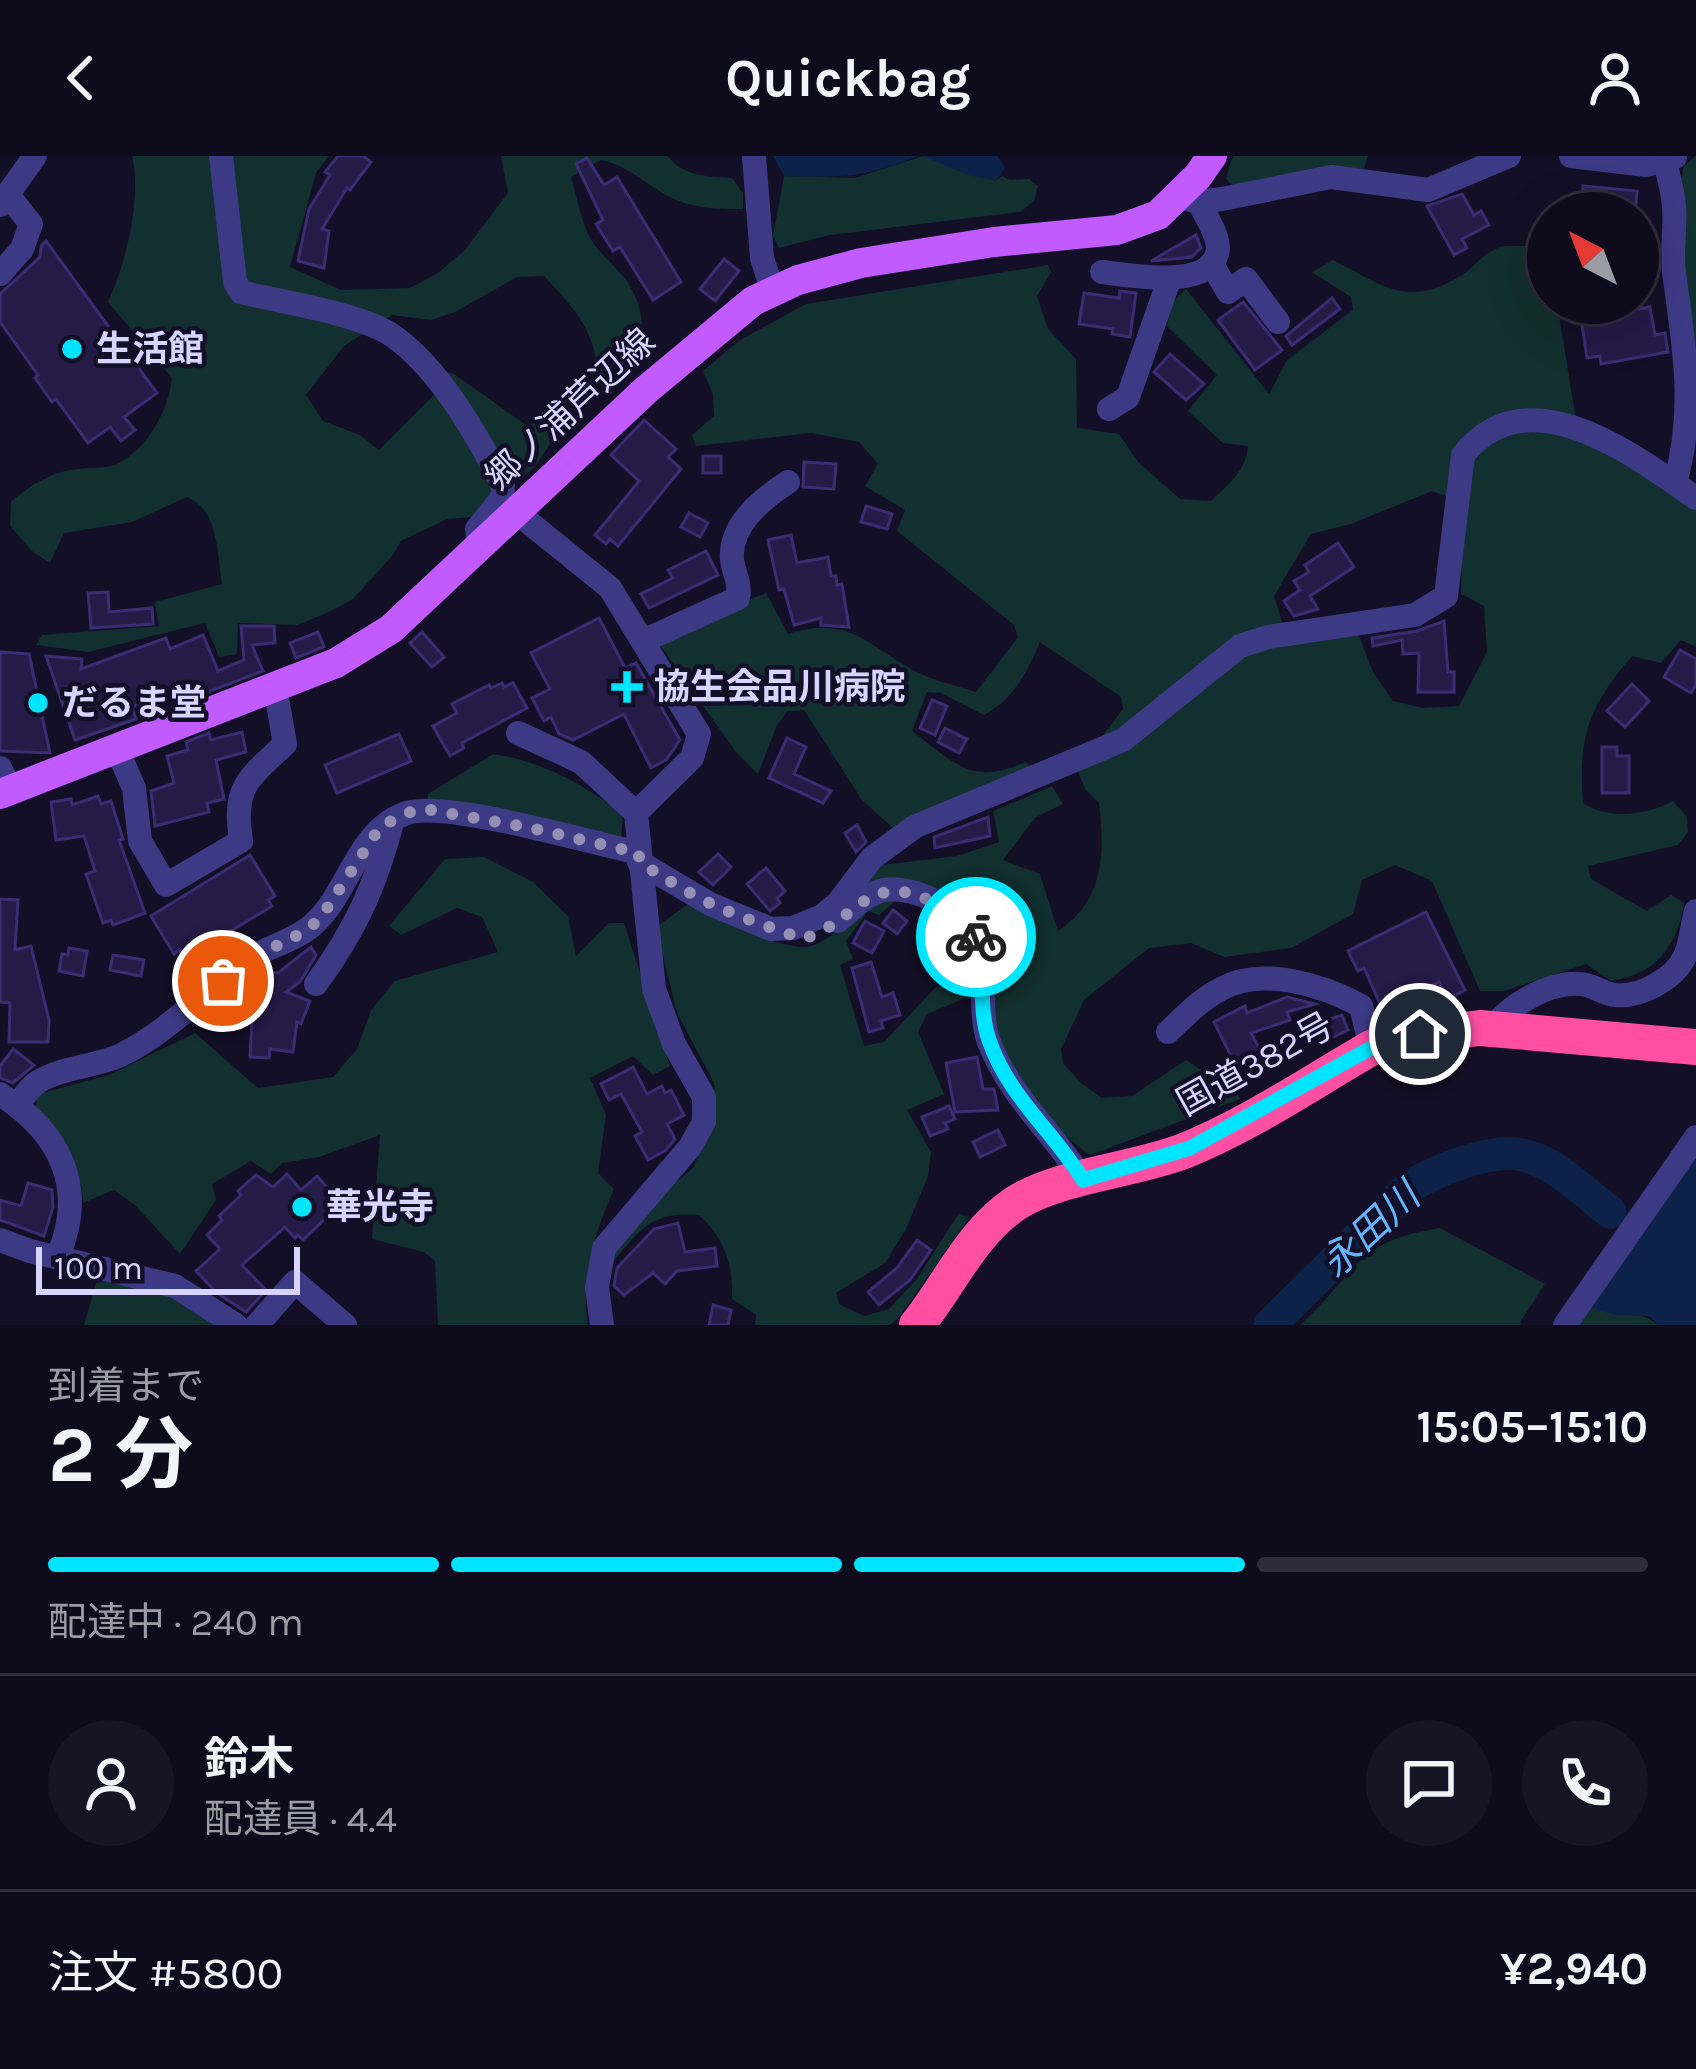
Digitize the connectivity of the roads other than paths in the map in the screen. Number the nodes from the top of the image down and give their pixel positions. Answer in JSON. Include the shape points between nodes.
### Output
{"nodes":[{"id":1,"x":35,"y":156,"type":"edge"},
{"id":2,"x":221,"y":156,"type":"edge"},
{"id":3,"x":754,"y":156,"type":"edge"},
{"id":4,"x":1212,"y":156,"type":"edge"},
{"id":5,"x":1504,"y":157,"type":"edge"},
{"id":6,"x":1582,"y":157,"type":"edge"},
{"id":7,"x":1670,"y":158,"type":"edge"},
{"id":8,"x":1189,"y":199,"type":"junction"},
{"id":9,"x":4,"y":200,"type":"edge"},
{"id":10,"x":1212,"y":264,"type":"junction"},
{"id":11,"x":1102,"y":272,"type":"dead end"},
{"id":12,"x":0,"y":274,"type":"edge"},
{"id":13,"x":1169,"y":280,"type":"junction"},
{"id":14,"x":772,"y":290,"type":"junction"},
{"id":15,"x":1278,"y":322,"type":"dead end"},
{"id":16,"x":1109,"y":409,"type":"dead end"},
{"id":17,"x":788,"y":482,"type":"dead end"},
{"id":18,"x":1685,"y":490,"type":"edge"},
{"id":19,"x":515,"y":512,"type":"junction"},
{"id":20,"x":479,"y":545,"type":"junction"},
{"id":21,"x":643,"y":641,"type":"junction"},
{"id":22,"x":274,"y":687,"type":"junction"},
{"id":23,"x":518,"y":733,"type":"dead end"},
{"id":24,"x":116,"y":747,"type":"junction"},
{"id":25,"x":4,"y":784,"type":"edge"},
{"id":26,"x":636,"y":813,"type":"junction"},
{"id":27,"x":393,"y":819,"type":"junction"},
{"id":28,"x":639,"y":858,"type":"junction"},
{"id":29,"x":1696,"y":911,"type":"edge"},
{"id":30,"x":784,"y":928,"type":"junction"},
{"id":31,"x":316,"y":984,"type":"dead end"},
{"id":32,"x":1492,"y":1029,"type":"junction"},
{"id":33,"x":1168,"y":1032,"type":"dead end"},
{"id":34,"x":1696,"y":1047,"type":"edge"},
{"id":35,"x":1371,"y":1048,"type":"junction"},
{"id":36,"x":8,"y":1099,"type":"edge"},
{"id":37,"x":1696,"y":1137,"type":"edge"},
{"id":38,"x":1083,"y":1180,"type":"junction"},
{"id":39,"x":0,"y":1240,"type":"edge"},
{"id":40,"x":58,"y":1256,"type":"junction"},
{"id":41,"x":236,"y":1325,"type":"edge"},
{"id":42,"x":257,"y":1325,"type":"edge"},
{"id":43,"x":345,"y":1325,"type":"edge"},
{"id":44,"x":602,"y":1325,"type":"edge"},
{"id":45,"x":917,"y":1325,"type":"edge"},
{"id":46,"x":1565,"y":1325,"type":"edge"}],
"edges":[{"from":1,"to":9,"type":"street"},
{"from":2,"to":20,"type":"street","via":[[242,292],[394,336],[447,391],[503,486],[477,529]]},
{"from":3,"to":14,"type":"street"},
{"from":4,"to":8,"type":"main road","name":"郷ノ浦芦辺線"},
{"from":5,"to":8,"type":"street","via":[[1428,190],[1331,177]]},
{"from":6,"to":7,"type":"street","via":[[1646,165]]},
{"from":7,"to":18,"type":"street","via":[[1690,404]]},
{"from":8,"to":10,"type":"street","via":[[1217,241]]},
{"from":8,"to":14,"type":"main road","name":"郷ノ浦芦辺線","via":[[1117,230],[861,263]]},
{"from":9,"to":12,"type":"street","via":[[31,224]]},
{"from":10,"to":13,"type":"street"},
{"from":10,"to":15,"type":"street","via":[[1228,292],[1246,279]]},
{"from":11,"to":13,"type":"street"},
{"from":13,"to":16,"type":"street","via":[[1128,397]]},
{"from":14,"to":19,"type":"main road","name":"郷ノ浦芦辺線","via":[[728,318]]},
{"from":17,"to":21,"type":"street","via":[[753,510],[736,538],[738,598]]},
{"from":18,"to":30,"type":"street","via":[[1569,426],[1533,417],[1496,427],[1463,455],[1446,596],[1434,605],[1240,646],[1123,740],[914,827],[872,858],[822,916]]},
{"from":19,"to":20,"type":"main road","name":"郷ノ浦芦辺線"},
{"from":19,"to":21,"type":"street","via":[[610,588]]},
{"from":20,"to":22,"type":"main road","name":"郷ノ浦芦辺線","via":[[392,628],[336,664]]},
{"from":21,"to":26,"type":"street","via":[[699,734],[692,758]]},
{"from":22,"to":24,"type":"main road","name":"郷ノ浦芦辺線"},
{"from":22,"to":24,"type":"street","via":[[285,744],[238,796],[241,841],[166,885],[140,842],[134,788]]},
{"from":23,"to":26,"type":"street","via":[[581,762]]},
{"from":24,"to":25,"type":"main road","name":"郷ノ浦芦辺線"},
{"from":26,"to":28,"type":"street"},
{"from":27,"to":28,"type":"street","via":[[425,809]]},
{"from":27,"to":31,"type":"street","via":[[368,901]]},
{"from":27,"to":36,"type":"street","via":[[302,933],[244,962],[119,1056]]},
{"from":28,"to":30,"type":"street","via":[[710,904]]},
{"from":28,"to":44,"type":"street","via":[[654,989],[704,1097],[704,1122],[604,1248]]},
{"from":29,"to":32,"type":"street","via":[[1682,963],[1650,987],[1611,995],[1582,983],[1564,986],[1520,1001]]},
{"from":30,"to":38,"type":"street","via":[[810,937],[889,889],[948,908],[979,941],[980,1006],[1012,1088]]},
{"from":32,"to":34,"type":"highway","name":"国道382号"},
{"from":32,"to":35,"type":"highway","name":"国道382号","via":[[1420,1034]]},
{"from":33,"to":35,"type":"street","via":[[1226,985],[1296,980],[1360,1006]]},
{"from":35,"to":38,"type":"highway","name":"国道382号","via":[[1190,1148]]},
{"from":36,"to":40,"type":"street","via":[[47,1136],[72,1183],[71,1225]]},
{"from":37,"to":46,"type":"street"},
{"from":38,"to":45,"type":"highway","name":"国道382号","via":[[1034,1194],[987,1227]]},
{"from":39,"to":40,"type":"street"},
{"from":40,"to":41,"type":"street","via":[[175,1286]]},
{"from":42,"to":43,"type":"street","via":[[295,1282]]}]}
